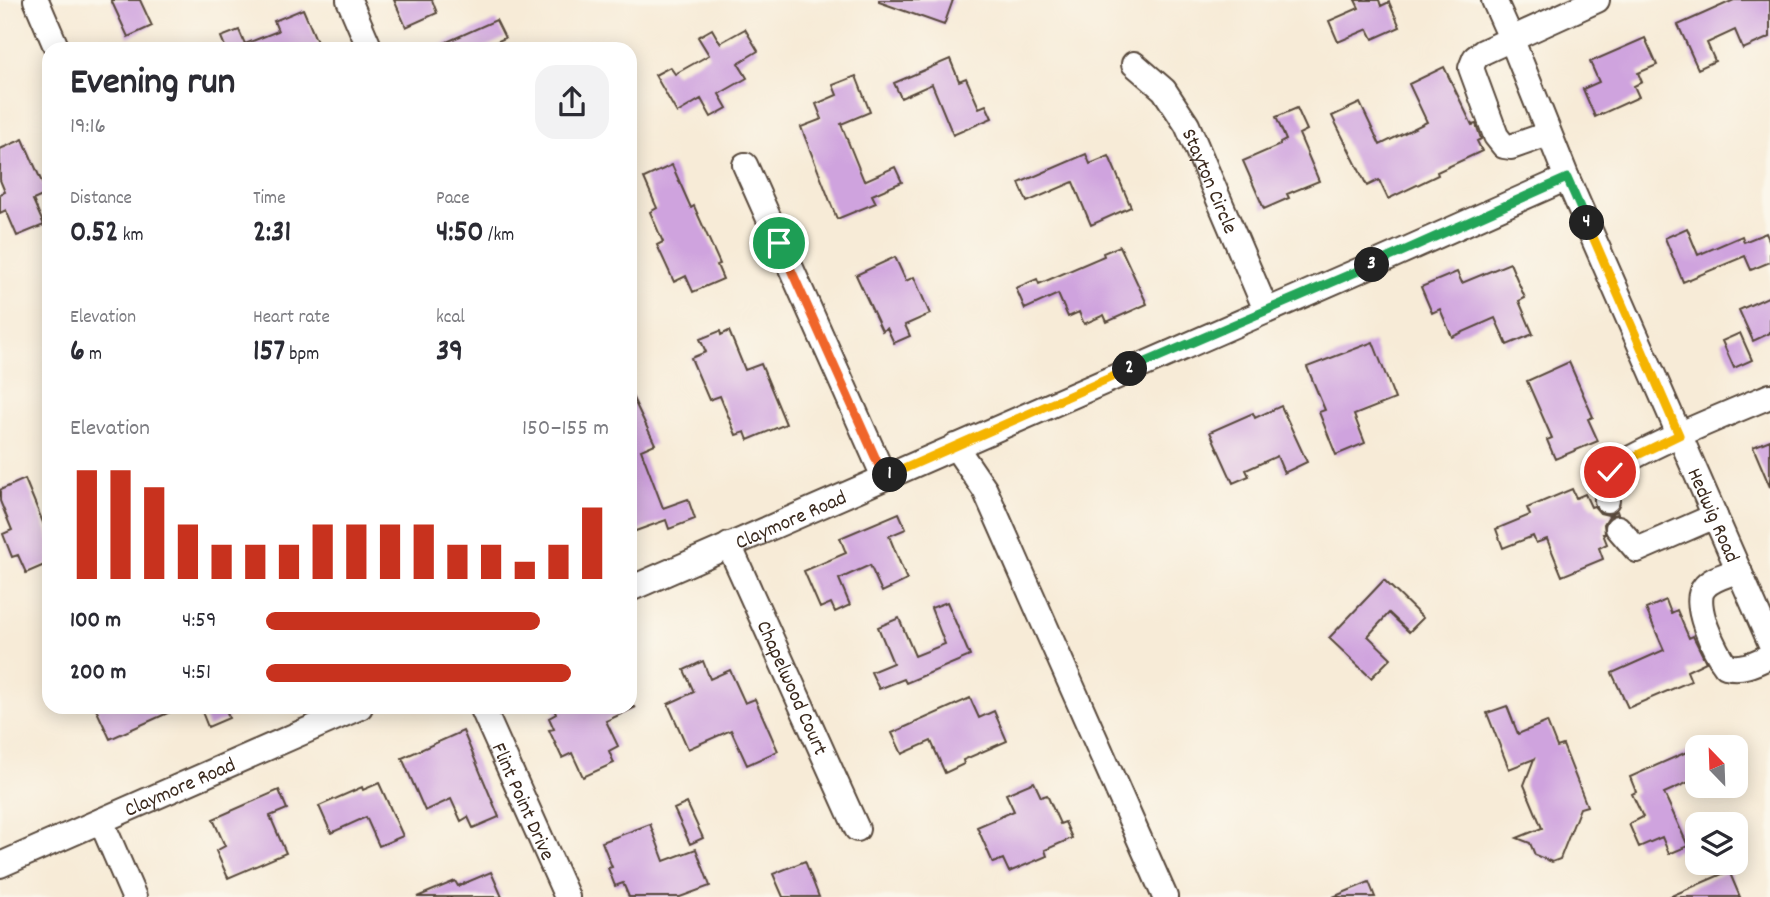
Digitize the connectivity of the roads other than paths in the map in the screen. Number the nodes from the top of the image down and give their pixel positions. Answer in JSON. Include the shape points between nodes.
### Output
{"nodes":[{"id":1,"x":36,"y":0,"type":"edge"},
{"id":2,"x":349,"y":0,"type":"edge"},
{"id":3,"x":1494,"y":0,"type":"edge"},
{"id":4,"x":1597,"y":0,"type":"edge"},
{"id":5,"x":1511,"y":38,"type":"junction"},
{"id":6,"x":54,"y":42,"type":"edge"},
{"id":7,"x":367,"y":42,"type":"edge"},
{"id":8,"x":1134,"y":64,"type":"dead end"},
{"id":9,"x":1548,"y":134,"type":"junction"},
{"id":10,"x":745,"y":165,"type":"dead end"},
{"id":11,"x":1567,"y":178,"type":"junction"},
{"id":12,"x":1266,"y":310,"type":"junction"},
{"id":13,"x":1770,"y":396,"type":"edge"},
{"id":14,"x":1679,"y":435,"type":"junction"},
{"id":15,"x":955,"y":446,"type":"junction"},
{"id":16,"x":884,"y":477,"type":"junction"},
{"id":17,"x":1607,"y":500,"type":"dead end"},
{"id":18,"x":1715,"y":516,"type":"junction"},
{"id":19,"x":1618,"y":528,"type":"dead end"},
{"id":20,"x":729,"y":545,"type":"junction"},
{"id":21,"x":1739,"y":570,"type":"junction"},
{"id":22,"x":637,"y":586,"type":"edge"},
{"id":23,"x":1770,"y":642,"type":"edge"},
{"id":24,"x":1770,"y":656,"type":"edge"},
{"id":25,"x":338,"y":714,"type":"edge"},
{"id":26,"x":485,"y":714,"type":"edge"},
{"id":27,"x":101,"y":821,"type":"junction"},
{"id":28,"x":857,"y":829,"type":"dead end"},
{"id":29,"x":0,"y":865,"type":"edge"},
{"id":30,"x":134,"y":897,"type":"edge"},
{"id":31,"x":567,"y":897,"type":"edge"},
{"id":32,"x":1165,"y":897,"type":"edge"}],
"edges":[{"from":1,"to":6,"type":"street"},
{"from":2,"to":7,"type":"street"},
{"from":3,"to":5,"type":"street","name":"Hedwig Road"},
{"from":4,"to":5,"type":"street"},
{"from":5,"to":9,"type":"street","name":"Hedwig Road"},
{"from":5,"to":9,"type":"street","via":[[1483,51],[1471,68],[1496,136],[1511,147]]},
{"from":8,"to":12,"type":"street","name":"Stayton Circle","via":[[1164,90],[1187,124]]},
{"from":9,"to":11,"type":"street","name":"Hedwig Road"},
{"from":10,"to":16,"type":"street"},
{"from":11,"to":12,"type":"street","name":"Claymore Road"},
{"from":11,"to":14,"type":"street","name":"Hedwig Road"},
{"from":12,"to":15,"type":"street","name":"Claymore Road"},
{"from":13,"to":14,"type":"street"},
{"from":14,"to":17,"type":"street","via":[[1610,472]]},
{"from":14,"to":18,"type":"street","name":"Hedwig Road"},
{"from":15,"to":16,"type":"street","name":"Claymore Road"},
{"from":15,"to":32,"type":"street","via":[[985,490]]},
{"from":16,"to":20,"type":"street","name":"Claymore Road"},
{"from":18,"to":19,"type":"street","via":[[1637,550]]},
{"from":18,"to":21,"type":"street","name":"Hedwig Road"},
{"from":20,"to":22,"type":"street","name":"Claymore Road"},
{"from":20,"to":28,"type":"street","name":"Chapelwood Court"},
{"from":21,"to":23,"type":"street","name":"Hedwig Road"},
{"from":21,"to":24,"type":"street","via":[[1705,586],[1699,606],[1726,666],[1746,667]]},
{"from":25,"to":27,"type":"street","name":"Claymore Road"},
{"from":26,"to":31,"type":"street","name":"Flint Point Drive"},
{"from":27,"to":29,"type":"street","name":"Claymore Road"},
{"from":27,"to":30,"type":"street"}]}
